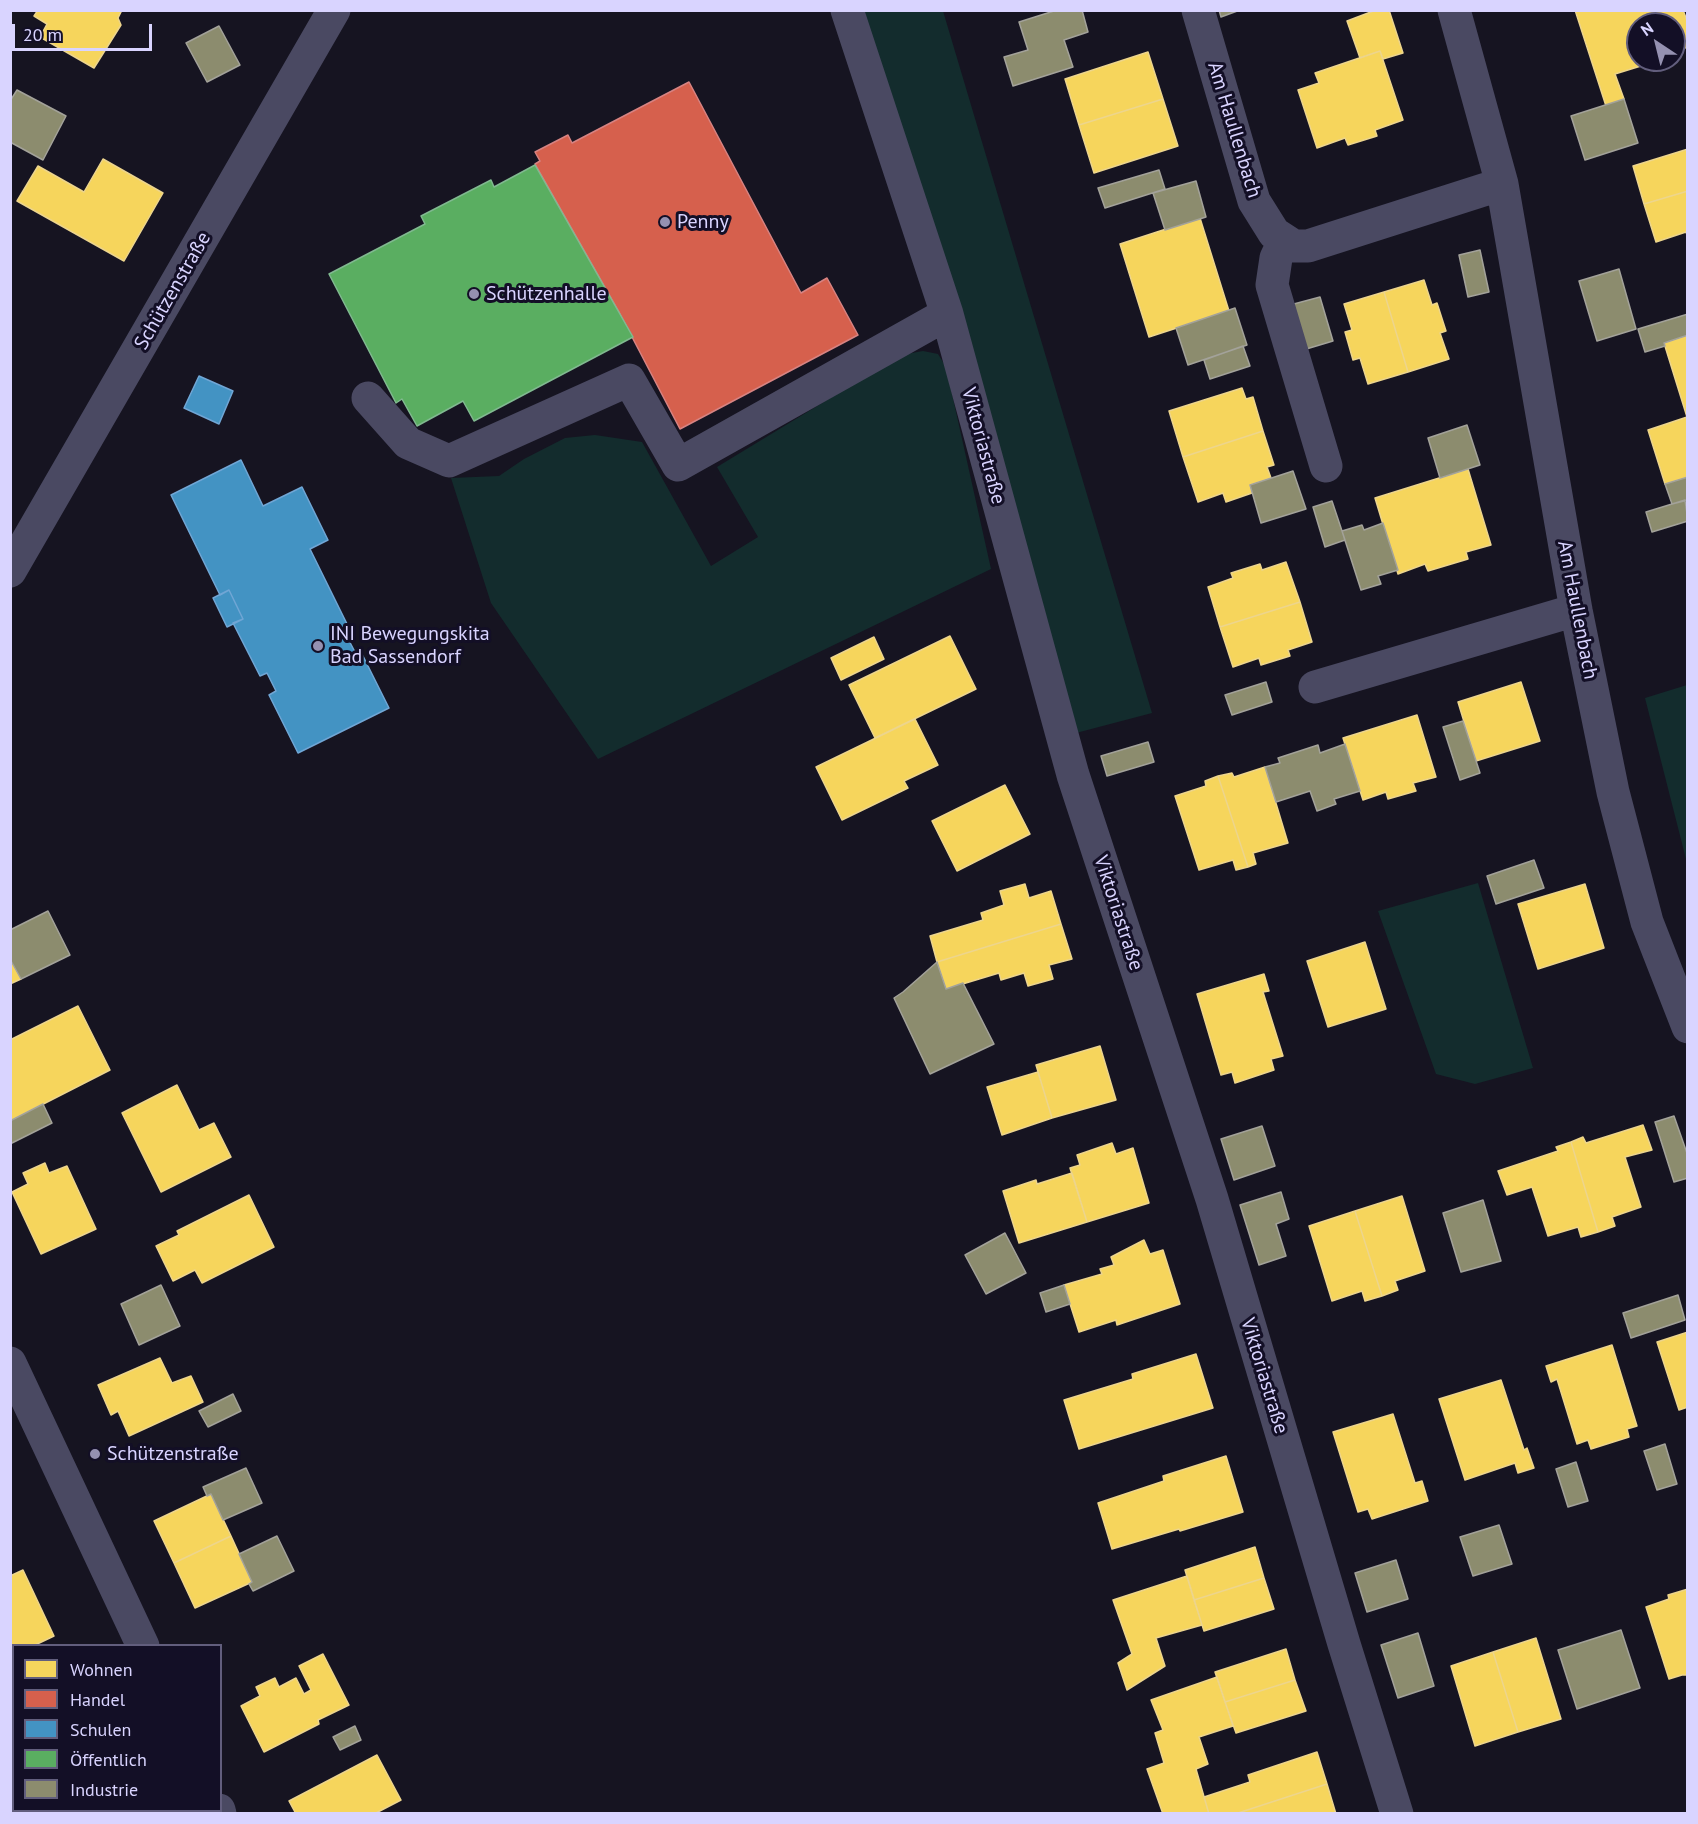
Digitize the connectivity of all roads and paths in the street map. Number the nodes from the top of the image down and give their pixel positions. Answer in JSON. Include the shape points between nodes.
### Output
{"nodes":[{"id":1,"x":334,"y":10,"type":"edge"},
{"id":2,"x":848,"y":10,"type":"edge"},
{"id":3,"x":1198,"y":10,"type":"edge"},
{"id":4,"x":1455,"y":10,"type":"edge"},
{"id":5,"x":1502,"y":184,"type":"junction"},
{"id":6,"x":1284,"y":241,"type":"junction"},
{"id":7,"x":947,"y":314,"type":"junction"},
{"id":8,"x":368,"y":398,"type":"dead end"},
{"id":9,"x":1326,"y":466,"type":"dead end"},
{"id":10,"x":10,"y":572,"type":"edge"},
{"id":11,"x":1576,"y":610,"type":"junction"},
{"id":12,"x":1315,"y":687,"type":"dead end"},
{"id":13,"x":1688,"y":1027,"type":"edge"},
{"id":14,"x":10,"y":1363,"type":"edge"},
{"id":15,"x":142,"y":1644,"type":"edge"},
{"id":16,"x":1397,"y":1814,"type":"edge"}],
"edges":[{"from":1,"to":10,"type":"street","name":"Schützenstraße"},
{"from":2,"to":7,"type":"street","name":"Viktoriastraße"},
{"from":3,"to":6,"type":"street","name":"Am Haullenbach","via":[[1254,201],[1274,233]]},
{"from":4,"to":5,"type":"street","name":"Am Haullenbach"},
{"from":5,"to":6,"type":"street","via":[[1308,246]]},
{"from":5,"to":11,"type":"street","name":"Am Haullenbach"},
{"from":6,"to":9,"type":"street","via":[[1276,258],[1272,285]]},
{"from":7,"to":8,"type":"street","via":[[678,465],[629,380],[449,461],[408,443]]},
{"from":7,"to":16,"type":"street","name":"Viktoriastraße","via":[[1073,775],[1212,1199]]},
{"from":11,"to":12,"type":"street"},
{"from":11,"to":13,"type":"street","name":"Am Haullenbach","via":[[1613,792],[1647,922]]},
{"from":14,"to":15,"type":"street"}]}
